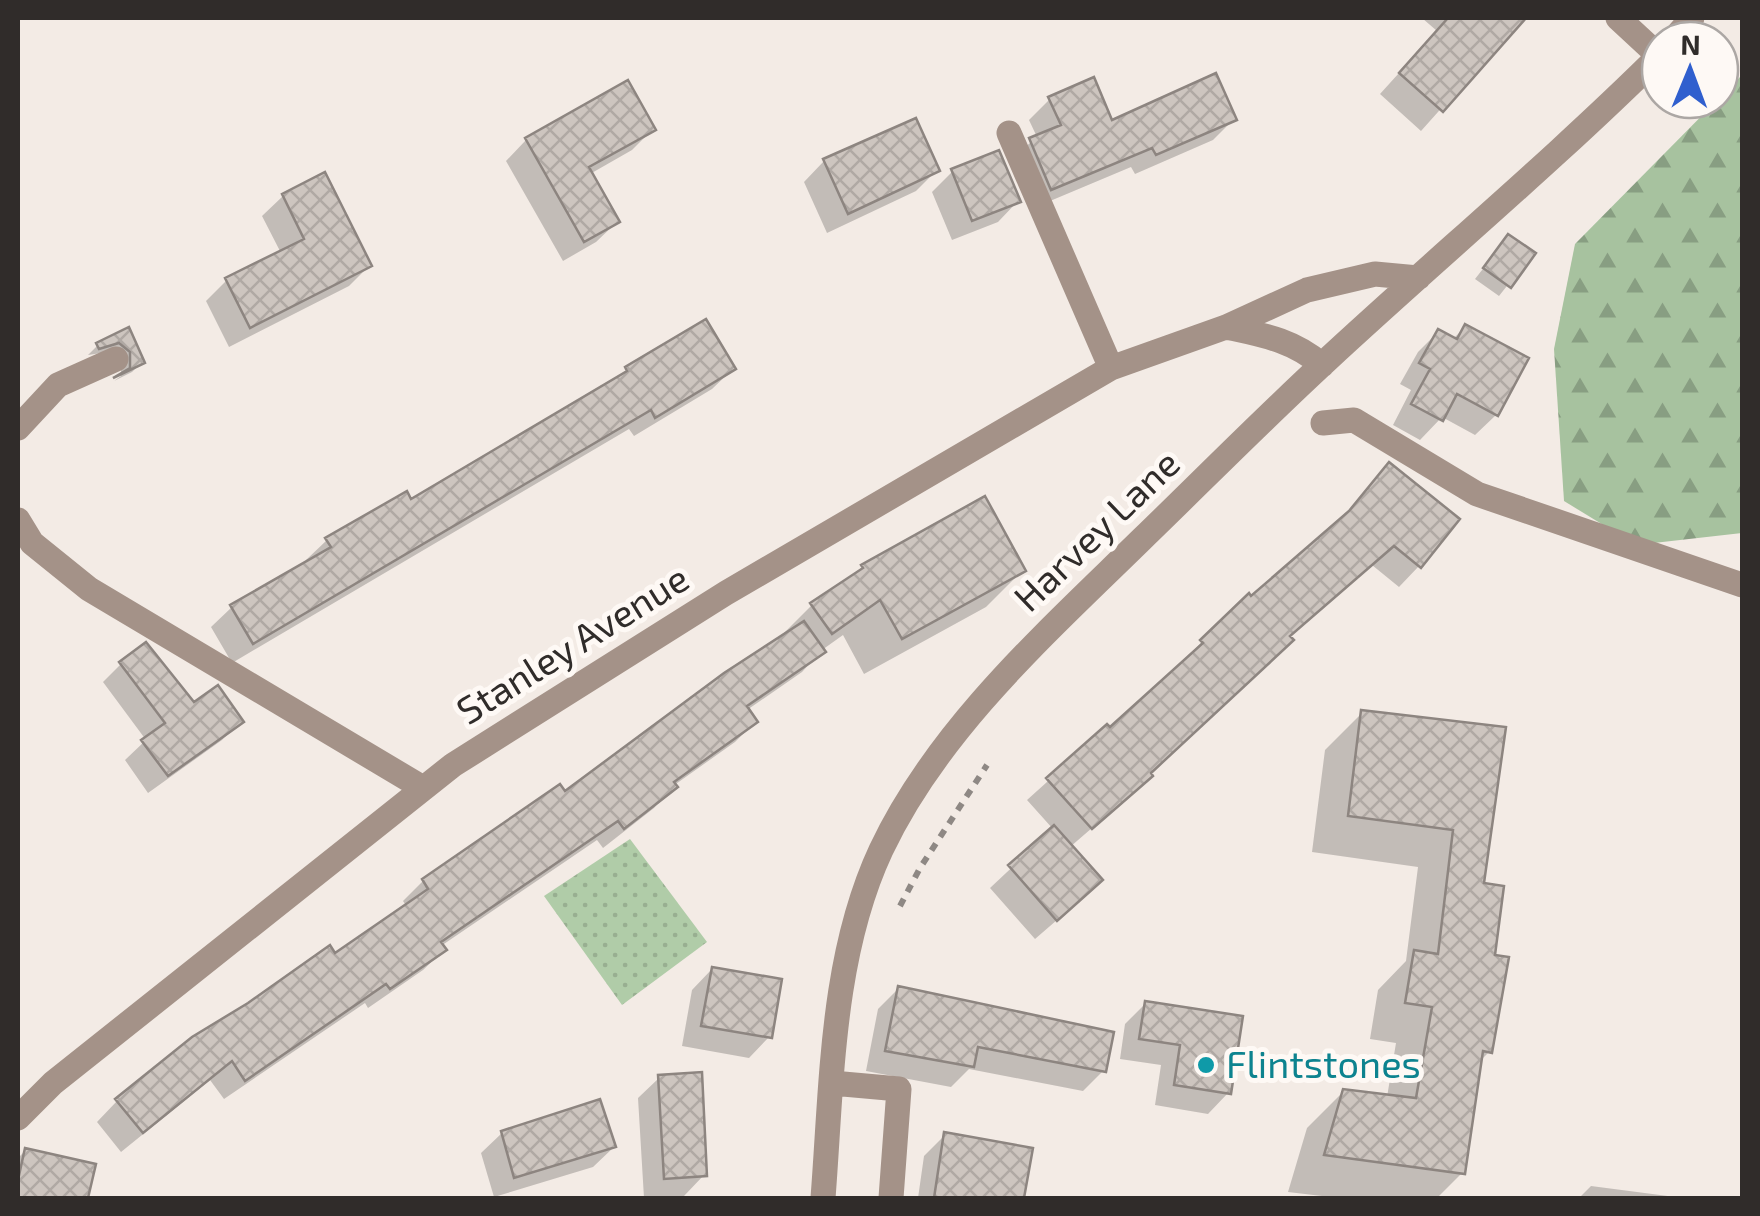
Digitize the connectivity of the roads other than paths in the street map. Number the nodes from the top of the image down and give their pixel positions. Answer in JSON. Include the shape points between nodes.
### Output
{"nodes":[{"id":1,"x":1618,"y":18,"type":"edge"},
{"id":2,"x":1640,"y":38,"type":"edge"},
{"id":3,"x":1640,"y":74,"type":"edge"},
{"id":4,"x":1009,"y":133,"type":"dead end"},
{"id":5,"x":1418,"y":278,"type":"junction"},
{"id":6,"x":1226,"y":327,"type":"junction"},
{"id":7,"x":116,"y":359,"type":"dead end"},
{"id":8,"x":1322,"y":364,"type":"junction"},
{"id":9,"x":1111,"y":368,"type":"junction"},
{"id":10,"x":1323,"y":424,"type":"dead end"},
{"id":11,"x":18,"y":428,"type":"edge"},
{"id":12,"x":18,"y":520,"type":"edge"},
{"id":13,"x":1742,"y":585,"type":"edge"},
{"id":14,"x":423,"y":788,"type":"junction"},
{"id":15,"x":832,"y":1084,"type":"junction"},
{"id":16,"x":18,"y":1118,"type":"edge"},
{"id":17,"x":823,"y":1198,"type":"edge"},
{"id":18,"x":891,"y":1198,"type":"edge"}],
"edges":[{"from":1,"to":2,"type":"street"},
{"from":3,"to":5,"type":"street","name":"Harvey Lane"},
{"from":4,"to":9,"type":"street"},
{"from":5,"to":6,"type":"street","name":"Stanley Avenue","via":[[1375,274],[1306,290]]},
{"from":5,"to":8,"type":"street","name":"Harvey Lane"},
{"from":6,"to":8,"type":"street","via":[[1280,338]]},
{"from":6,"to":9,"type":"street","name":"Stanley Avenue"},
{"from":7,"to":11,"type":"street","via":[[58,385]]},
{"from":8,"to":15,"type":"street","name":"Harvey Lane","via":[[1016,662],[928,770],[881,850],[859,914],[843,981]]},
{"from":9,"to":14,"type":"street","name":"Stanley Avenue","via":[[726,593]]},
{"from":10,"to":13,"type":"street","via":[[1354,420],[1477,494]]},
{"from":12,"to":14,"type":"street","via":[[32,543],[89,589]]},
{"from":14,"to":16,"type":"street","name":"Stanley Avenue","via":[[53,1083]]},
{"from":15,"to":17,"type":"street","name":"Harvey Lane"},
{"from":15,"to":18,"type":"street","via":[[899,1089]]}]}
